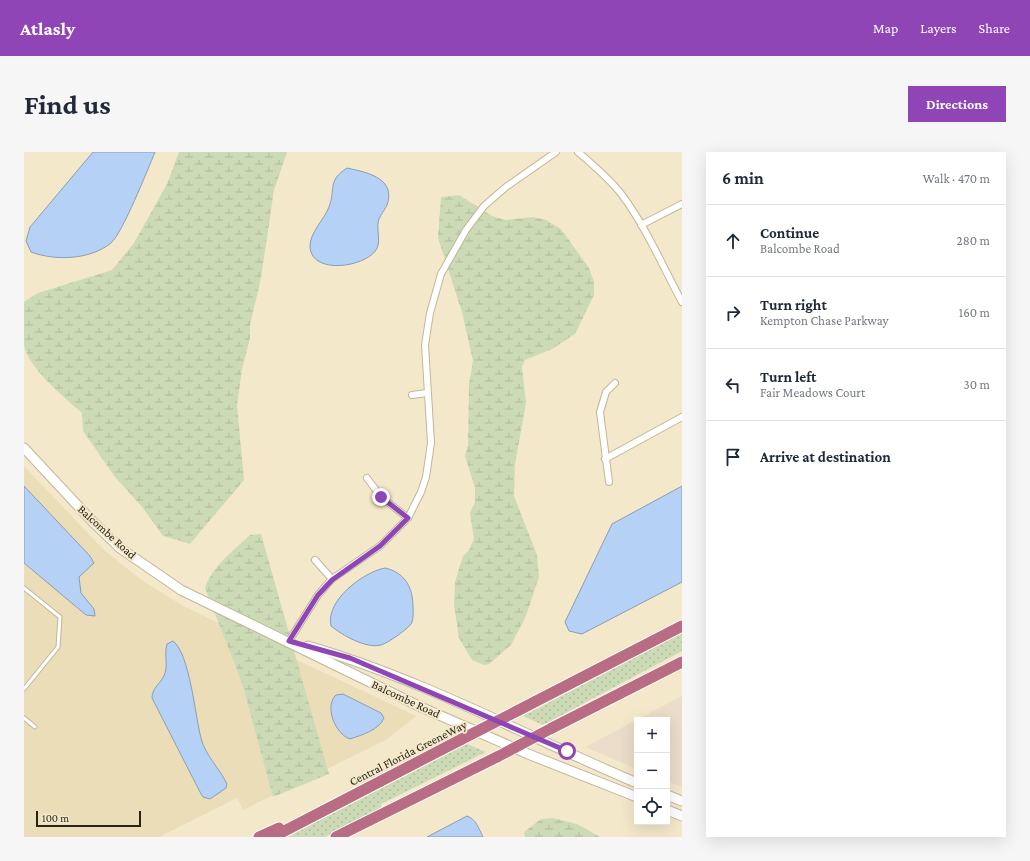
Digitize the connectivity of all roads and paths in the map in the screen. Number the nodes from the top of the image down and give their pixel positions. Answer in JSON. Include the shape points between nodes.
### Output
{"nodes":[{"id":1,"x":556,"y":152,"type":"edge"},
{"id":2,"x":578,"y":152,"type":"edge"},
{"id":3,"x":682,"y":204,"type":"edge"},
{"id":4,"x":641,"y":225,"type":"junction"},
{"id":5,"x":682,"y":302,"type":"edge"},
{"id":6,"x":615,"y":383,"type":"dead end"},
{"id":7,"x":427,"y":393,"type":"junction"},
{"id":8,"x":412,"y":395,"type":"dead end"},
{"id":9,"x":682,"y":416,"type":"edge"},
{"id":10,"x":24,"y":448,"type":"edge"},
{"id":11,"x":605,"y":459,"type":"junction"},
{"id":12,"x":367,"y":478,"type":"dead end"},
{"id":13,"x":609,"y":482,"type":"dead end"},
{"id":14,"x":408,"y":518,"type":"junction"},
{"id":15,"x":315,"y":560,"type":"dead end"},
{"id":16,"x":332,"y":580,"type":"junction"},
{"id":17,"x":24,"y":588,"type":"edge"},
{"id":18,"x":682,"y":626,"type":"edge"},
{"id":19,"x":289,"y":641,"type":"junction"},
{"id":20,"x":682,"y":662,"type":"edge"},
{"id":21,"x":24,"y":689,"type":"edge"},
{"id":22,"x":24,"y":718,"type":"edge"},
{"id":23,"x":35,"y":727,"type":"dead end"},
{"id":24,"x":634,"y":781,"type":"edge"},
{"id":25,"x":355,"y":795,"type":"junction"},
{"id":26,"x":670,"y":796,"type":"edge"},
{"id":27,"x":634,"y":797,"type":"edge"},
{"id":28,"x":682,"y":801,"type":"edge"},
{"id":29,"x":670,"y":811,"type":"edge"},
{"id":30,"x":682,"y":816,"type":"edge"},
{"id":31,"x":259,"y":837,"type":"edge"},
{"id":32,"x":273,"y":837,"type":"edge"},
{"id":33,"x":336,"y":837,"type":"edge"}],
"edges":[{"from":1,"to":7,"type":"street","via":[[484,206],[466,230],[440,274],[425,345]]},
{"from":2,"to":4,"type":"street","via":[[622,195]]},
{"from":3,"to":4,"type":"street"},
{"from":4,"to":5,"type":"street"},
{"from":6,"to":11,"type":"street","via":[[606,392],[600,412]]},
{"from":7,"to":8,"type":"street"},
{"from":7,"to":14,"type":"street","via":[[431,443],[426,478]]},
{"from":9,"to":11,"type":"street"},
{"from":10,"to":19,"type":"street","name":"Balcombe Road","via":[[120,548],[181,590]]},
{"from":11,"to":13,"type":"street"},
{"from":12,"to":14,"type":"street","via":[[381,497]]},
{"from":14,"to":16,"type":"street","via":[[380,546]]},
{"from":15,"to":16,"type":"street"},
{"from":16,"to":19,"type":"street","via":[[318,595]]},
{"from":17,"to":21,"type":"lane","via":[[60,617],[58,646]]},
{"from":18,"to":25,"type":"highway","name":"Central Florida GreeneWay","bridge":true},
{"from":19,"to":24,"type":"street","name":"Balcombe Road","via":[[350,658]]},
{"from":19,"to":27,"type":"street","name":"Balcombe Road","via":[[423,708]]},
{"from":20,"to":33,"type":"highway","bridge":true},
{"from":22,"to":23,"type":"lane"},
{"from":25,"to":31,"type":"highway"},
{"from":25,"to":32,"type":"highway","name":"Central Florida GreeneWay"},
{"from":26,"to":28,"type":"street"},
{"from":29,"to":30,"type":"street"}]}
